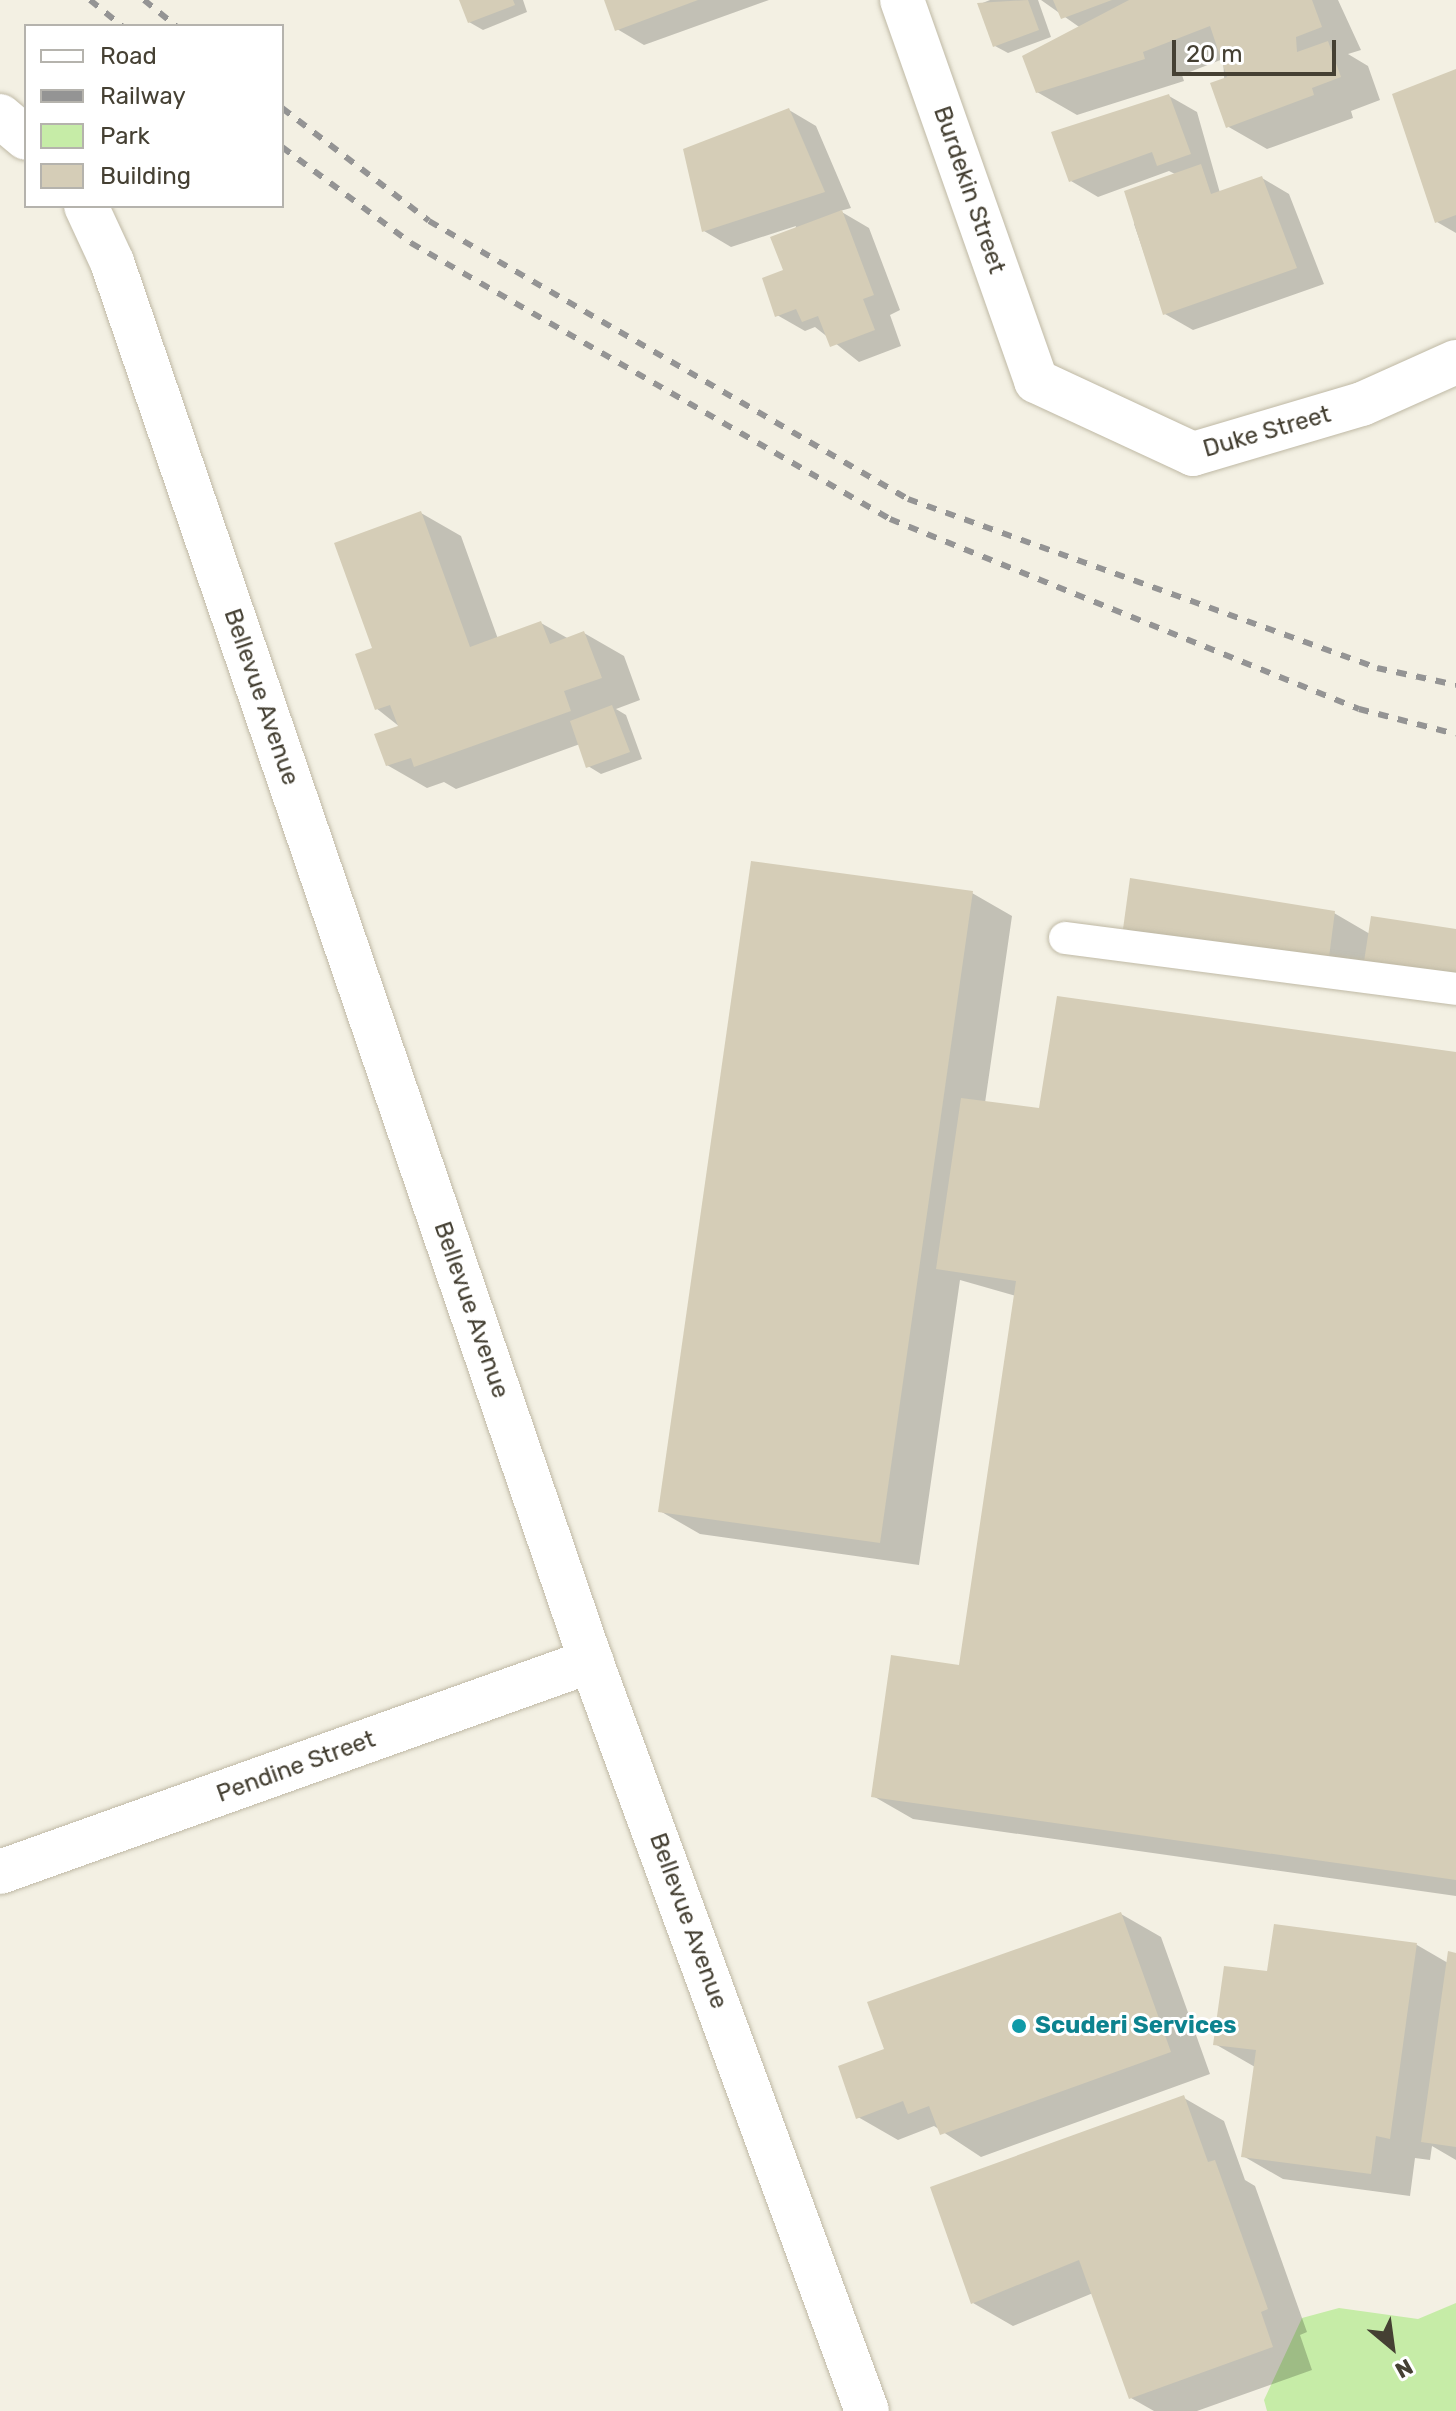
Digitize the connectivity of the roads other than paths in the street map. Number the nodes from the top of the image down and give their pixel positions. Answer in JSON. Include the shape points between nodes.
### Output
{"nodes":[{"id":1,"x":902,"y":0,"type":"edge"},
{"id":2,"x":0,"y":116,"type":"edge"},
{"id":3,"x":24,"y":136,"type":"edge"},
{"id":4,"x":87,"y":208,"type":"edge"},
{"id":5,"x":1456,"y":362,"type":"edge"},
{"id":6,"x":1036,"y":381,"type":"joint"},
{"id":7,"x":1065,"y":938,"type":"dead end"},
{"id":8,"x":1456,"y":989,"type":"edge"},
{"id":9,"x":591,"y":1661,"type":"junction"},
{"id":10,"x":0,"y":1872,"type":"edge"},
{"id":11,"x":867,"y":2411,"type":"edge"}],
"edges":[{"from":1,"to":6,"type":"street","name":"Burdekin Street"},
{"from":2,"to":3,"type":"street"},
{"from":4,"to":9,"type":"street","name":"Bellevue Avenue","via":[[112,262]]},
{"from":5,"to":6,"type":"street","name":"Duke Street","via":[[1362,404],[1193,454]]},
{"from":7,"to":8,"type":"lane"},
{"from":9,"to":10,"type":"street","name":"Pendine Street"},
{"from":9,"to":11,"type":"street","name":"Bellevue Avenue"}]}
